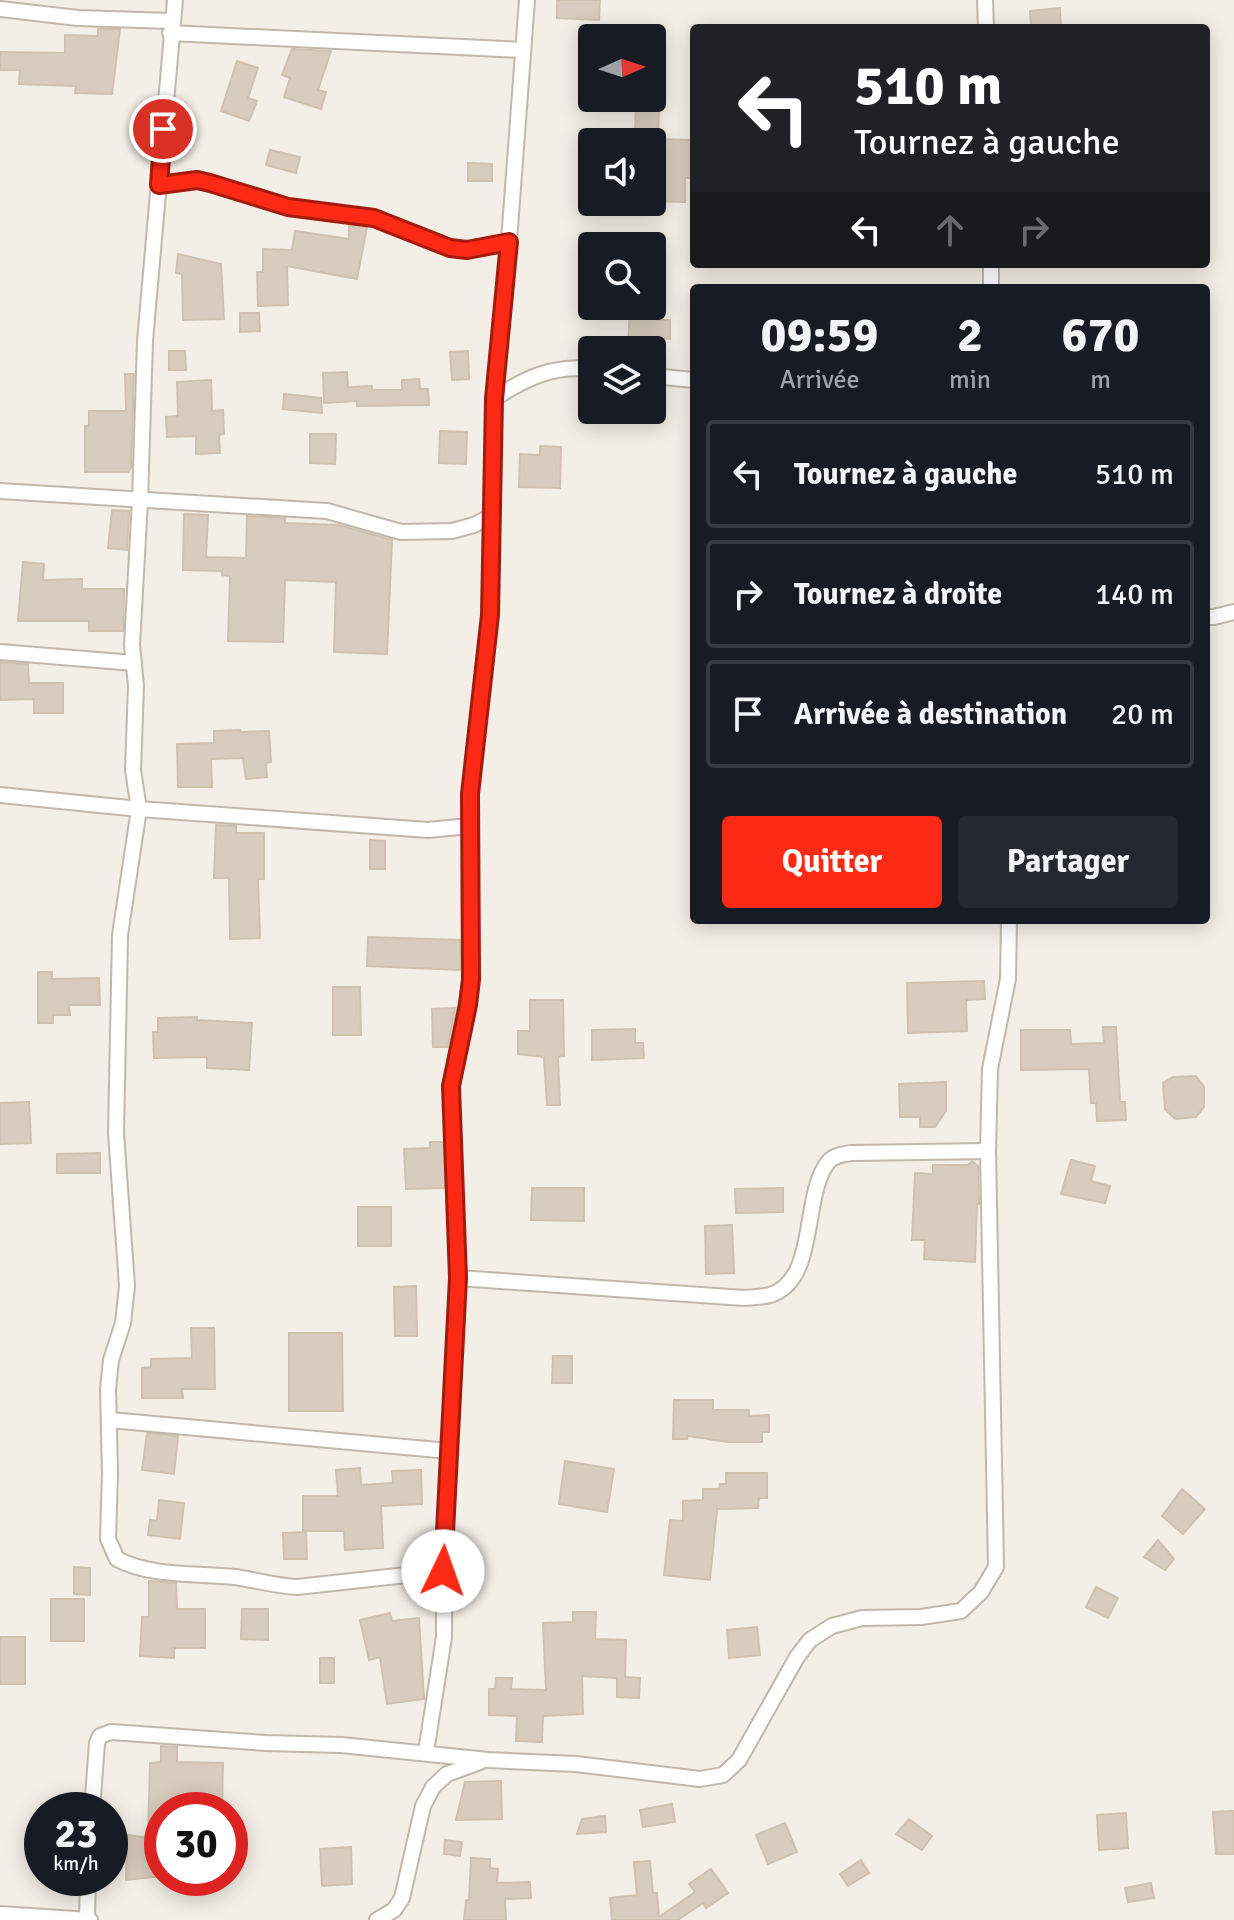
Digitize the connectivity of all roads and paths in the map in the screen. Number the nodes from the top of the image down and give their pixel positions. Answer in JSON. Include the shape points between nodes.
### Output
{"nodes":[{"id":1,"x":175,"y":0,"type":"edge"},
{"id":2,"x":527,"y":0,"type":"edge"},
{"id":3,"x":985,"y":0,"type":"edge"},
{"id":4,"x":0,"y":9,"type":"edge"},
{"id":5,"x":986,"y":24,"type":"edge"},
{"id":6,"x":171,"y":27,"type":"junction"},
{"id":7,"x":523,"y":50,"type":"junction"},
{"id":8,"x":159,"y":185,"type":"junction"},
{"id":9,"x":509,"y":242,"type":"junction"},
{"id":10,"x":578,"y":369,"type":"edge"},
{"id":11,"x":666,"y":377,"type":"edge"},
{"id":12,"x":690,"y":380,"type":"edge"},
{"id":13,"x":494,"y":399,"type":"junction"},
{"id":14,"x":0,"y":491,"type":"edge"},
{"id":15,"x":140,"y":501,"type":"junction"},
{"id":16,"x":492,"y":516,"type":"junction"},
{"id":17,"x":1234,"y":612,"type":"edge"},
{"id":18,"x":1210,"y":616,"type":"edge"},
{"id":19,"x":0,"y":652,"type":"edge"},
{"id":20,"x":134,"y":663,"type":"junction"},
{"id":21,"x":0,"y":795,"type":"edge"},
{"id":22,"x":139,"y":809,"type":"junction"},
{"id":23,"x":469,"y":826,"type":"junction"},
{"id":24,"x":1009,"y":924,"type":"edge"},
{"id":25,"x":988,"y":1151,"type":"junction"},
{"id":26,"x":458,"y":1278,"type":"junction"},
{"id":27,"x":110,"y":1420,"type":"junction"},
{"id":28,"x":449,"y":1451,"type":"junction"},
{"id":29,"x":443,"y":1571,"type":"junction"},
{"id":30,"x":426,"y":1752,"type":"junction"},
{"id":31,"x":488,"y":1760,"type":"junction"},
{"id":32,"x":93,"y":1792,"type":"edge"},
{"id":33,"x":88,"y":1896,"type":"edge"},
{"id":34,"x":0,"y":1914,"type":"edge"},
{"id":35,"x":88,"y":1919,"type":"edge"},
{"id":36,"x":377,"y":1920,"type":"edge"}],
"edges":[{"from":1,"to":6,"type":"street"},
{"from":2,"to":7,"type":"street"},
{"from":3,"to":5,"type":"street"},
{"from":4,"to":6,"type":"street"},
{"from":6,"to":7,"type":"street"},
{"from":6,"to":8,"type":"street"},
{"from":7,"to":9,"type":"street"},
{"from":8,"to":9,"type":"street","via":[[197,180],[288,207],[374,218],[450,248]]},
{"from":8,"to":15,"type":"street","via":[[145,341]]},
{"from":9,"to":13,"type":"street"},
{"from":10,"to":13,"type":"street","via":[[535,374]]},
{"from":11,"to":12,"type":"street"},
{"from":13,"to":16,"type":"street"},
{"from":14,"to":15,"type":"street"},
{"from":15,"to":16,"type":"street","via":[[327,511],[401,532],[452,531]]},
{"from":15,"to":20,"type":"street"},
{"from":16,"to":23,"type":"street","via":[[490,615]]},
{"from":17,"to":18,"type":"street"},
{"from":19,"to":20,"type":"street"},
{"from":20,"to":22,"type":"street","via":[[133,770]]},
{"from":21,"to":22,"type":"street"},
{"from":22,"to":23,"type":"street","via":[[428,830]]},
{"from":22,"to":27,"type":"street","via":[[120,935],[116,1133],[127,1286],[111,1360]]},
{"from":23,"to":26,"type":"street","via":[[471,979],[451,1086]]},
{"from":24,"to":25,"type":"street","via":[[1008,979],[990,1069]]},
{"from":25,"to":26,"type":"street","via":[[852,1153],[830,1160],[820,1178],[799,1267],[771,1295],[744,1298]]},
{"from":25,"to":31,"type":"street","via":[[996,1567],[981,1592],[961,1611],[862,1618],[832,1626],[810,1640],[739,1760],[723,1775],[700,1779]]},
{"from":26,"to":28,"type":"street"},
{"from":27,"to":28,"type":"street"},
{"from":27,"to":29,"type":"street","via":[[108,1539],[117,1559],[125,1563],[297,1587]]},
{"from":28,"to":29,"type":"street"},
{"from":29,"to":30,"type":"street","via":[[444,1637]]},
{"from":30,"to":31,"type":"street"},
{"from":30,"to":32,"type":"street","via":[[111,1732],[97,1743]]},
{"from":31,"to":36,"type":"street","via":[[447,1774],[433,1787],[423,1806],[402,1898]]},
{"from":33,"to":35,"type":"street"},
{"from":34,"to":35,"type":"street"}]}
